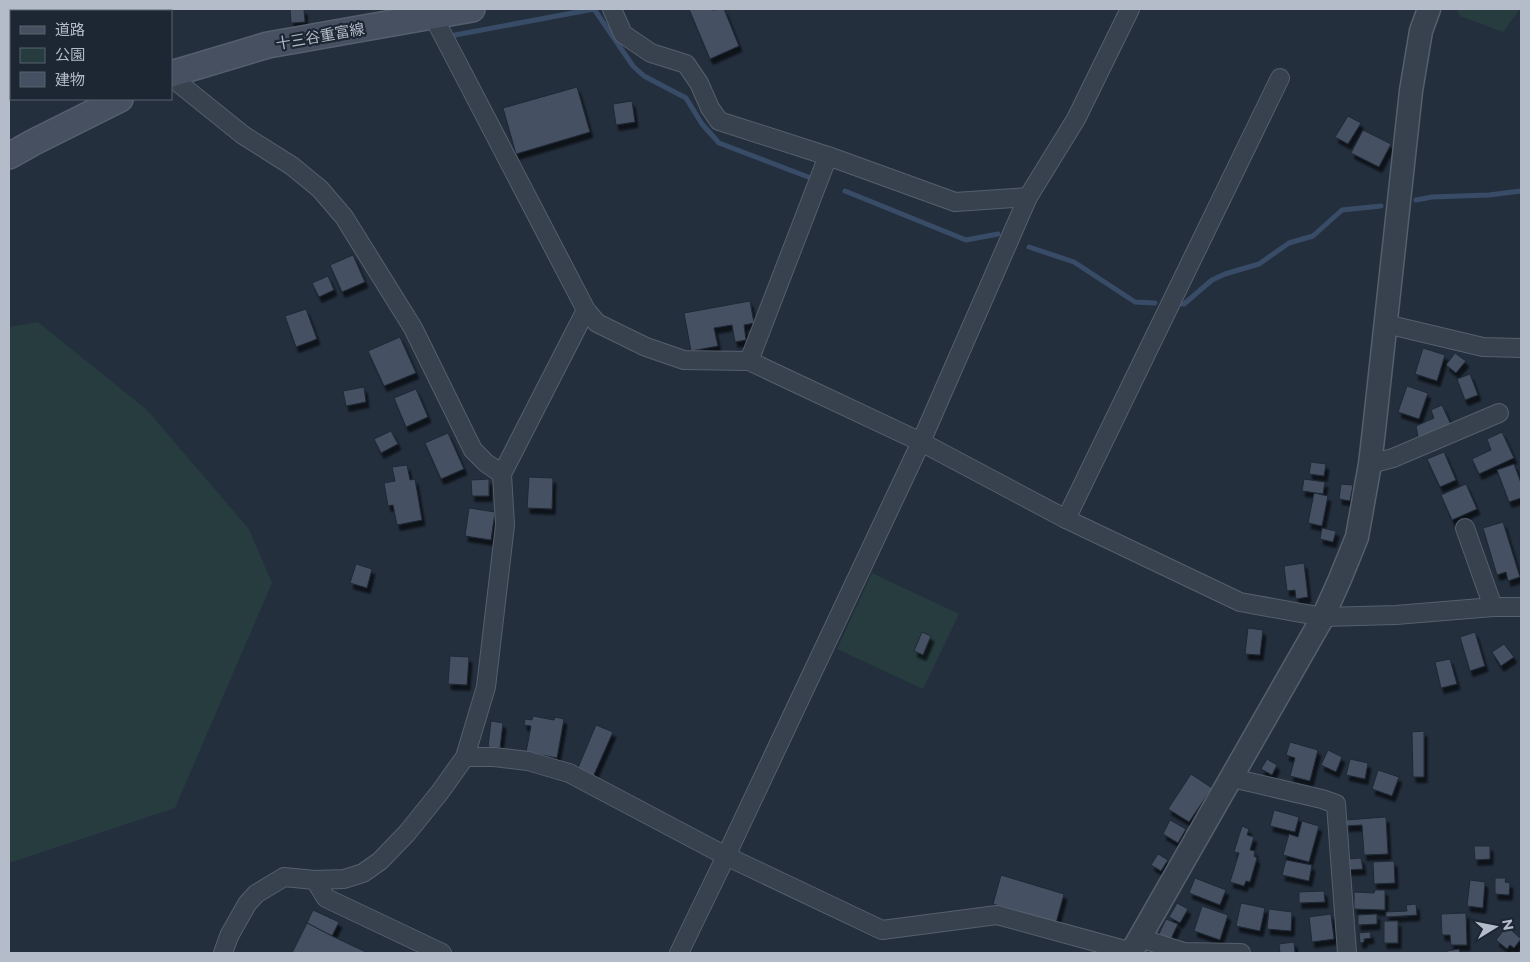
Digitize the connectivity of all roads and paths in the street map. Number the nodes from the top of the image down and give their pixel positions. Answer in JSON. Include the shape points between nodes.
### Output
{"nodes":[{"id":1,"x":472,"y":9,"type":"edge"},
{"id":2,"x":612,"y":9,"type":"edge"},
{"id":3,"x":1130,"y":9,"type":"edge"},
{"id":4,"x":1429,"y":9,"type":"edge"},
{"id":5,"x":433,"y":16,"type":"junction"},
{"id":6,"x":172,"y":76,"type":"edge"},
{"id":7,"x":172,"y":77,"type":"edge"},
{"id":8,"x":1280,"y":78,"type":"dead end"},
{"id":9,"x":118,"y":100,"type":"edge"},
{"id":10,"x":9,"y":156,"type":"edge"},
{"id":11,"x":828,"y":156,"type":"junction"},
{"id":12,"x":1028,"y":197,"type":"junction"},
{"id":13,"x":586,"y":310,"type":"junction"},
{"id":14,"x":1386,"y":324,"type":"junction"},
{"id":15,"x":1521,"y":348,"type":"edge"},
{"id":16,"x":749,"y":361,"type":"junction"},
{"id":17,"x":1499,"y":413,"type":"dead end"},
{"id":18,"x":921,"y":442,"type":"junction"},
{"id":19,"x":1370,"y":464,"type":"junction"},
{"id":20,"x":502,"y":474,"type":"junction"},
{"id":21,"x":1066,"y":519,"type":"junction"},
{"id":22,"x":1464,"y":528,"type":"dead end"},
{"id":23,"x":1493,"y":607,"type":"junction"},
{"id":24,"x":1521,"y":607,"type":"edge"},
{"id":25,"x":1323,"y":617,"type":"junction"},
{"id":26,"x":465,"y":757,"type":"junction"},
{"id":27,"x":1232,"y":778,"type":"junction"},
{"id":28,"x":726,"y":856,"type":"junction"},
{"id":29,"x":315,"y":880,"type":"junction"},
{"id":30,"x":1134,"y":948,"type":"edge"},
{"id":31,"x":223,"y":953,"type":"edge"},
{"id":32,"x":442,"y":953,"type":"edge"},
{"id":33,"x":678,"y":953,"type":"edge"},
{"id":34,"x":1241,"y":953,"type":"edge"},
{"id":35,"x":1348,"y":953,"type":"edge"}],
"edges":[{"from":1,"to":5,"type":"main road","name":"十三谷重富線"},
{"from":2,"to":11,"type":"street","via":[[623,34],[651,53],[686,64],[719,121]]},
{"from":3,"to":12,"type":"street","via":[[1076,119]]},
{"from":4,"to":14,"type":"street","via":[[1421,30],[1411,91]]},
{"from":5,"to":6,"type":"main road","name":"十三谷重富線","via":[[268,44]]},
{"from":5,"to":13,"type":"street"},
{"from":7,"to":20,"type":"street","via":[[243,135],[313,183],[344,217],[413,328],[473,450]]},
{"from":8,"to":21,"type":"street"},
{"from":9,"to":10,"type":"main road"},
{"from":11,"to":12,"type":"street","via":[[955,202]]},
{"from":11,"to":16,"type":"street"},
{"from":12,"to":18,"type":"street"},
{"from":13,"to":16,"type":"street","via":[[598,323],[646,347],[684,360]]},
{"from":13,"to":20,"type":"street"},
{"from":14,"to":15,"type":"street","via":[[1483,347]]},
{"from":14,"to":19,"type":"street"},
{"from":16,"to":18,"type":"street"},
{"from":17,"to":19,"type":"street","via":[[1393,458]]},
{"from":18,"to":21,"type":"street"},
{"from":18,"to":28,"type":"street"},
{"from":19,"to":25,"type":"street","via":[[1357,537]]},
{"from":20,"to":26,"type":"street","via":[[505,524],[486,687]]},
{"from":21,"to":25,"type":"street","via":[[1240,602]]},
{"from":22,"to":23,"type":"street"},
{"from":23,"to":24,"type":"street"},
{"from":23,"to":25,"type":"street"},
{"from":25,"to":27,"type":"street"},
{"from":26,"to":28,"type":"street","via":[[528,761],[569,773]]},
{"from":26,"to":29,"type":"street","via":[[407,833],[380,861],[363,873],[344,879]]},
{"from":27,"to":30,"type":"street"},
{"from":27,"to":35,"type":"street","via":[[1336,804]]},
{"from":28,"to":30,"type":"street","via":[[882,930],[996,915]]},
{"from":28,"to":33,"type":"street"},
{"from":29,"to":31,"type":"street","via":[[284,877],[256,894],[229,936]]},
{"from":29,"to":32,"type":"street","via":[[326,898]]},
{"from":30,"to":34,"type":"street"}]}
